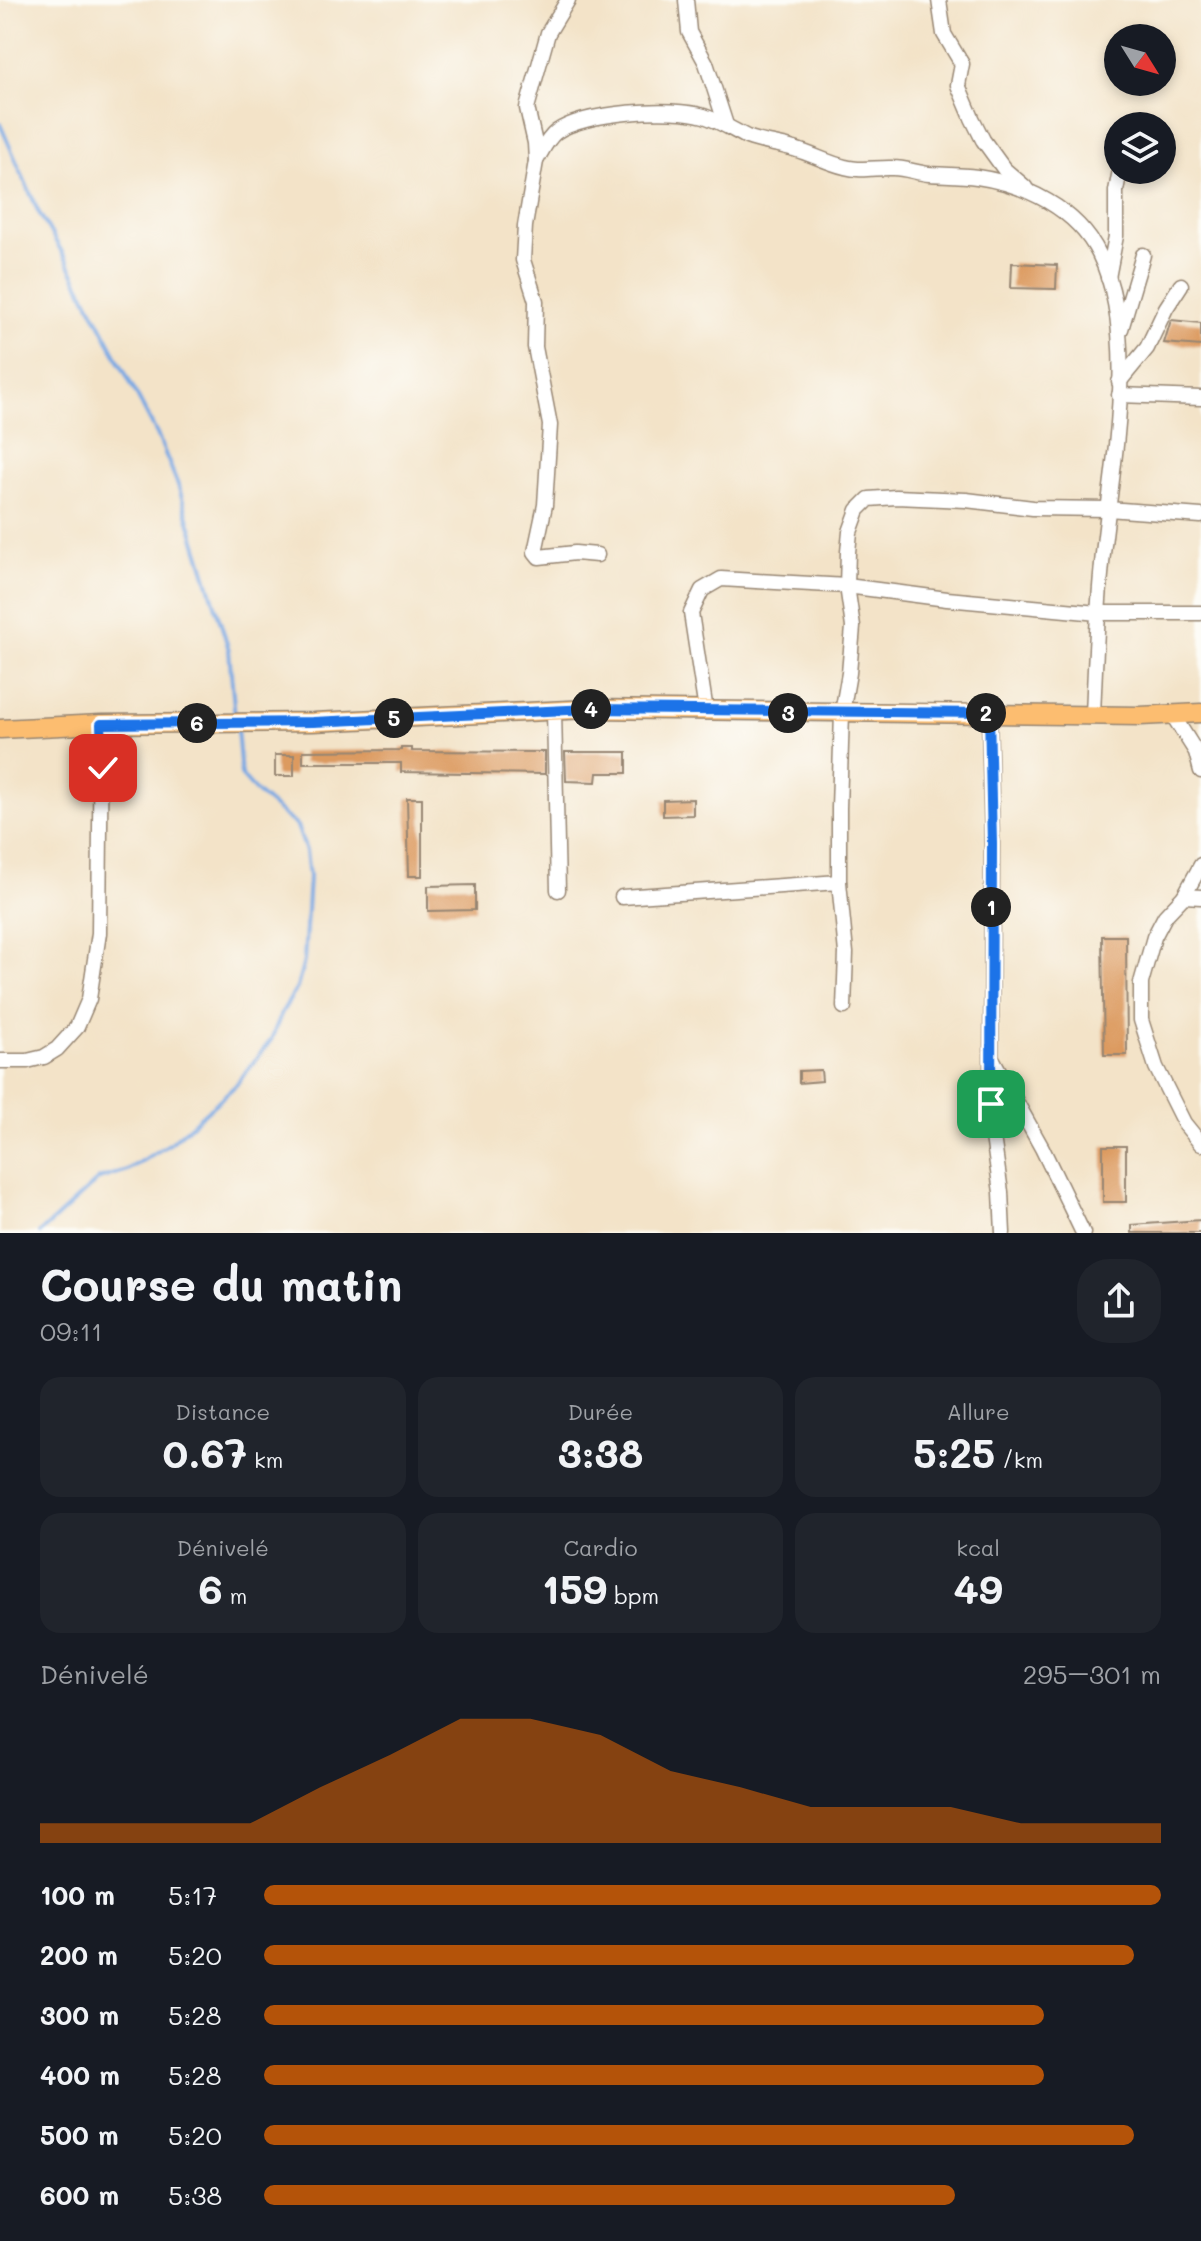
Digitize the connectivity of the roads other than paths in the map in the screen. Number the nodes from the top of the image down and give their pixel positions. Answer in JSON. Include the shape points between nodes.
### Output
{"nodes":[{"id":1,"x":568,"y":0,"type":"edge"},
{"id":2,"x":686,"y":0,"type":"edge"},
{"id":3,"x":939,"y":0,"type":"edge"},
{"id":4,"x":726,"y":125,"type":"junction"},
{"id":5,"x":536,"y":161,"type":"junction"},
{"id":6,"x":1117,"y":184,"type":"edge"},
{"id":7,"x":1035,"y":195,"type":"junction"},
{"id":8,"x":1143,"y":255,"type":"dead end"},
{"id":9,"x":1108,"y":278,"type":"junction"},
{"id":10,"x":1181,"y":285,"type":"dead end"},
{"id":11,"x":1120,"y":333,"type":"junction"},
{"id":12,"x":1119,"y":388,"type":"junction"},
{"id":13,"x":1201,"y":398,"type":"edge"},
{"id":14,"x":1108,"y":509,"type":"junction"},
{"id":15,"x":1201,"y":516,"type":"edge"},
{"id":16,"x":597,"y":555,"type":"dead end"},
{"id":17,"x":847,"y":586,"type":"junction"},
{"id":18,"x":1098,"y":613,"type":"junction"},
{"id":19,"x":1201,"y":613,"type":"edge"},
{"id":20,"x":554,"y":711,"type":"junction"},
{"id":21,"x":706,"y":711,"type":"junction"},
{"id":22,"x":842,"y":713,"type":"junction"},
{"id":23,"x":989,"y":713,"type":"junction"},
{"id":24,"x":1201,"y":713,"type":"edge"},
{"id":25,"x":1172,"y":714,"type":"junction"},
{"id":26,"x":1093,"y":715,"type":"junction"},
{"id":27,"x":101,"y":724,"type":"junction"},
{"id":28,"x":0,"y":729,"type":"edge"},
{"id":29,"x":1201,"y":771,"type":"edge"},
{"id":30,"x":1201,"y":865,"type":"edge"},
{"id":31,"x":839,"y":882,"type":"junction"},
{"id":32,"x":558,"y":890,"type":"dead end"},
{"id":33,"x":1184,"y":896,"type":"junction"},
{"id":34,"x":622,"y":897,"type":"dead end"},
{"id":35,"x":1201,"y":897,"type":"edge"},
{"id":36,"x":844,"y":1007,"type":"dead end"},
{"id":37,"x":992,"y":1059,"type":"junction"},
{"id":38,"x":0,"y":1061,"type":"edge"},
{"id":39,"x":1201,"y":1144,"type":"edge"},
{"id":40,"x":1003,"y":1233,"type":"edge"},
{"id":41,"x":1083,"y":1233,"type":"edge"}],
"edges":[{"from":1,"to":5,"type":"street","via":[[548,33],[528,97]]},
{"from":2,"to":4,"type":"street","via":[[689,32],[706,63]]},
{"from":3,"to":7,"type":"street","via":[[944,34],[962,64],[958,85],[972,118],[1004,169]]},
{"from":4,"to":5,"type":"street","via":[[682,112],[617,114],[565,127]]},
{"from":4,"to":7,"type":"street","via":[[748,137],[859,170],[894,168],[978,177]]},
{"from":5,"to":16,"type":"street","via":[[523,260],[536,301],[535,347],[550,425],[545,505],[535,552],[539,557]]},
{"from":6,"to":9,"type":"street"},
{"from":7,"to":9,"type":"street","via":[[1072,217],[1091,237]]},
{"from":8,"to":11,"type":"street"},
{"from":9,"to":11,"type":"street"},
{"from":10,"to":12,"type":"street"},
{"from":11,"to":12,"type":"street"},
{"from":12,"to":13,"type":"street"},
{"from":12,"to":14,"type":"street"},
{"from":14,"to":15,"type":"street"},
{"from":14,"to":17,"type":"street","via":[[869,499],[858,510],[850,532]]},
{"from":14,"to":18,"type":"street"},
{"from":17,"to":18,"type":"street"},
{"from":17,"to":21,"type":"street","via":[[733,578],[702,590],[691,613]]},
{"from":17,"to":22,"type":"street","via":[[853,627]]},
{"from":18,"to":19,"type":"street"},
{"from":18,"to":26,"type":"street"},
{"from":20,"to":21,"type":"main road"},
{"from":20,"to":27,"type":"main road","via":[[313,722]]},
{"from":20,"to":32,"type":"street"},
{"from":21,"to":22,"type":"main road"},
{"from":22,"to":23,"type":"main road"},
{"from":22,"to":31,"type":"street"},
{"from":23,"to":26,"type":"main road"},
{"from":23,"to":37,"type":"street"},
{"from":24,"to":25,"type":"main road"},
{"from":25,"to":26,"type":"main road"},
{"from":25,"to":29,"type":"street","via":[[1196,752]]},
{"from":27,"to":28,"type":"main road"},
{"from":27,"to":38,"type":"street","via":[[99,933],[89,999],[77,1027],[57,1049],[27,1061]]},
{"from":30,"to":33,"type":"street"},
{"from":31,"to":34,"type":"street"},
{"from":31,"to":36,"type":"street","via":[[846,953]]},
{"from":33,"to":35,"type":"street"},
{"from":33,"to":39,"type":"street","via":[[1154,937],[1141,983],[1141,1020],[1156,1067],[1184,1123]]},
{"from":37,"to":40,"type":"street","via":[[991,1123]]},
{"from":37,"to":41,"type":"street"}]}
